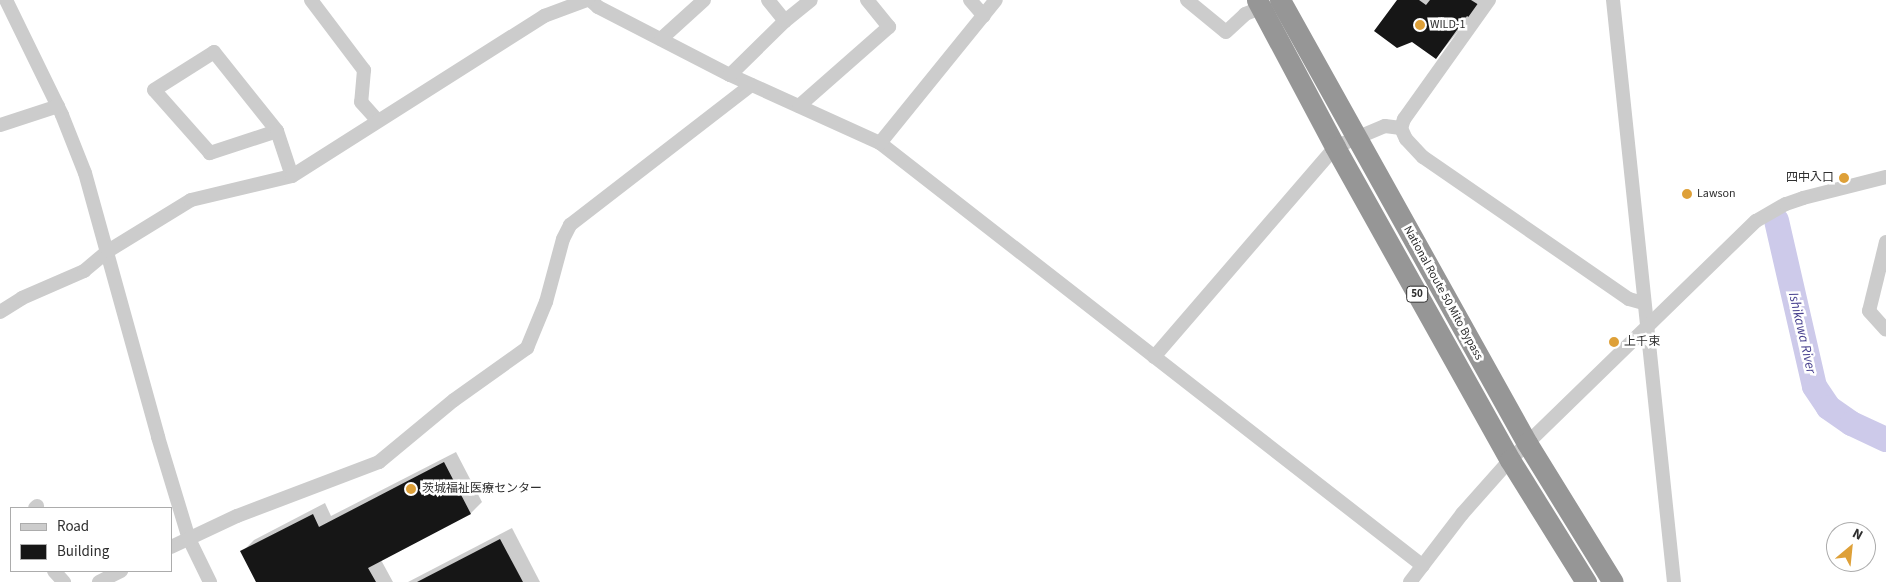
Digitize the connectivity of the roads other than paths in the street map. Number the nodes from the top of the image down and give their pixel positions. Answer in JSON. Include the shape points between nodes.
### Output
{"nodes":[{"id":1,"x":6,"y":0,"type":"edge"},
{"id":2,"x":311,"y":0,"type":"edge"},
{"id":3,"x":588,"y":0,"type":"edge"},
{"id":4,"x":704,"y":0,"type":"edge"},
{"id":5,"x":768,"y":0,"type":"edge"},
{"id":6,"x":811,"y":0,"type":"edge"},
{"id":7,"x":867,"y":0,"type":"edge"},
{"id":8,"x":970,"y":0,"type":"edge"},
{"id":9,"x":996,"y":0,"type":"edge"},
{"id":10,"x":1187,"y":0,"type":"edge"},
{"id":11,"x":1489,"y":0,"type":"edge"},
{"id":12,"x":1613,"y":0,"type":"edge"},
{"id":13,"x":1266,"y":2,"type":"edge"},
{"id":14,"x":984,"y":16,"type":"junction"},
{"id":15,"x":785,"y":21,"type":"junction"},
{"id":16,"x":661,"y":39,"type":"junction"},
{"id":17,"x":730,"y":74,"type":"junction"},
{"id":18,"x":751,"y":84,"type":"junction"},
{"id":19,"x":58,"y":106,"type":"junction"},
{"id":20,"x":800,"y":106,"type":"junction"},
{"id":21,"x":378,"y":121,"type":"junction"},
{"id":22,"x":0,"y":125,"type":"edge"},
{"id":23,"x":1401,"y":128,"type":"junction"},
{"id":24,"x":277,"y":131,"type":"junction"},
{"id":25,"x":1355,"y":137,"type":"junction"},
{"id":26,"x":880,"y":143,"type":"junction"},
{"id":27,"x":1335,"y":147,"type":"junction"},
{"id":28,"x":292,"y":176,"type":"junction"},
{"id":29,"x":1886,"y":177,"type":"edge"},
{"id":30,"x":1886,"y":242,"type":"edge"},
{"id":31,"x":108,"y":251,"type":"junction"},
{"id":32,"x":1643,"y":303,"type":"junction"},
{"id":33,"x":0,"y":312,"type":"edge"},
{"id":34,"x":1646,"y":330,"type":"junction"},
{"id":35,"x":1886,"y":330,"type":"edge"},
{"id":36,"x":1154,"y":357,"type":"junction"},
{"id":37,"x":1527,"y":443,"type":"junction"},
{"id":38,"x":1510,"y":460,"type":"junction"},
{"id":39,"x":188,"y":540,"type":"junction"},
{"id":40,"x":172,"y":547,"type":"edge"},
{"id":41,"x":1423,"y":566,"type":"junction"},
{"id":42,"x":55,"y":572,"type":"edge"},
{"id":43,"x":119,"y":572,"type":"edge"},
{"id":44,"x":64,"y":582,"type":"edge"},
{"id":45,"x":99,"y":582,"type":"edge"},
{"id":46,"x":210,"y":582,"type":"edge"},
{"id":47,"x":1410,"y":582,"type":"edge"},
{"id":48,"x":1586,"y":582,"type":"edge"},
{"id":49,"x":1613,"y":582,"type":"edge"},
{"id":50,"x":1674,"y":582,"type":"edge"}],
"edges":[{"from":1,"to":19,"type":"street"},
{"from":2,"to":21,"type":"street","via":[[364,70],[361,102]]},
{"from":3,"to":16,"type":"street"},
{"from":3,"to":21,"type":"street","via":[[544,16]]},
{"from":4,"to":16,"type":"street"},
{"from":5,"to":15,"type":"street"},
{"from":6,"to":15,"type":"street"},
{"from":7,"to":20,"type":"street","via":[[889,27]]},
{"from":8,"to":14,"type":"street"},
{"from":9,"to":14,"type":"street"},
{"from":10,"to":13,"type":"street","via":[[1226,32],[1245,14]]},
{"from":11,"to":23,"type":"street","via":[[1404,119]]},
{"from":12,"to":32,"type":"street"},
{"from":13,"to":25,"type":"highway","name":"National Route 50 Mito Bypass","number":"50"},
{"from":13,"to":27,"type":"highway","name":"National Route 50 Mito Bypass","number":"50"},
{"from":14,"to":26,"type":"street"},
{"from":15,"to":17,"type":"street"},
{"from":16,"to":17,"type":"street"},
{"from":17,"to":18,"type":"street"},
{"from":18,"to":20,"type":"street"},
{"from":18,"to":39,"type":"street","via":[[570,225],[563,239],[546,302],[527,348],[454,400],[379,462],[237,516]]},
{"from":19,"to":22,"type":"street"},
{"from":19,"to":31,"type":"street","via":[[85,173]]},
{"from":20,"to":26,"type":"street"},
{"from":21,"to":28,"type":"street"},
{"from":23,"to":25,"type":"street","via":[[1384,126]]},
{"from":23,"to":32,"type":"street","via":[[1406,139],[1423,157],[1629,299]]},
{"from":24,"to":24,"type":"street","via":[[214,52],[154,90],[210,153]]},
{"from":24,"to":28,"type":"street"},
{"from":25,"to":27,"type":"street"},
{"from":25,"to":37,"type":"highway","name":"National Route 50 Mito Bypass","number":"50"},
{"from":26,"to":36,"type":"street"},
{"from":27,"to":36,"type":"street"},
{"from":27,"to":38,"type":"highway","name":"National Route 50 Mito Bypass","number":"50"},
{"from":28,"to":31,"type":"street","via":[[191,200]]},
{"from":29,"to":34,"type":"street","via":[[1803,198],[1756,221]]},
{"from":30,"to":35,"type":"street","via":[[1869,311]]},
{"from":31,"to":33,"type":"street","via":[[84,271],[22,298]]},
{"from":31,"to":39,"type":"street"},
{"from":32,"to":34,"type":"street"},
{"from":34,"to":37,"type":"street"},
{"from":34,"to":50,"type":"street"},
{"from":36,"to":41,"type":"street"},
{"from":37,"to":38,"type":"street"},
{"from":37,"to":49,"type":"highway","name":"National Route 50 Mito Bypass","number":"50"},
{"from":38,"to":41,"type":"street","via":[[1462,514]]},
{"from":38,"to":48,"type":"highway","name":"National Route 50 Mito Bypass","number":"50"},
{"from":39,"to":40,"type":"street"},
{"from":39,"to":46,"type":"street"},
{"from":41,"to":47,"type":"street"},
{"from":42,"to":44,"type":"street"},
{"from":43,"to":45,"type":"street"}]}
